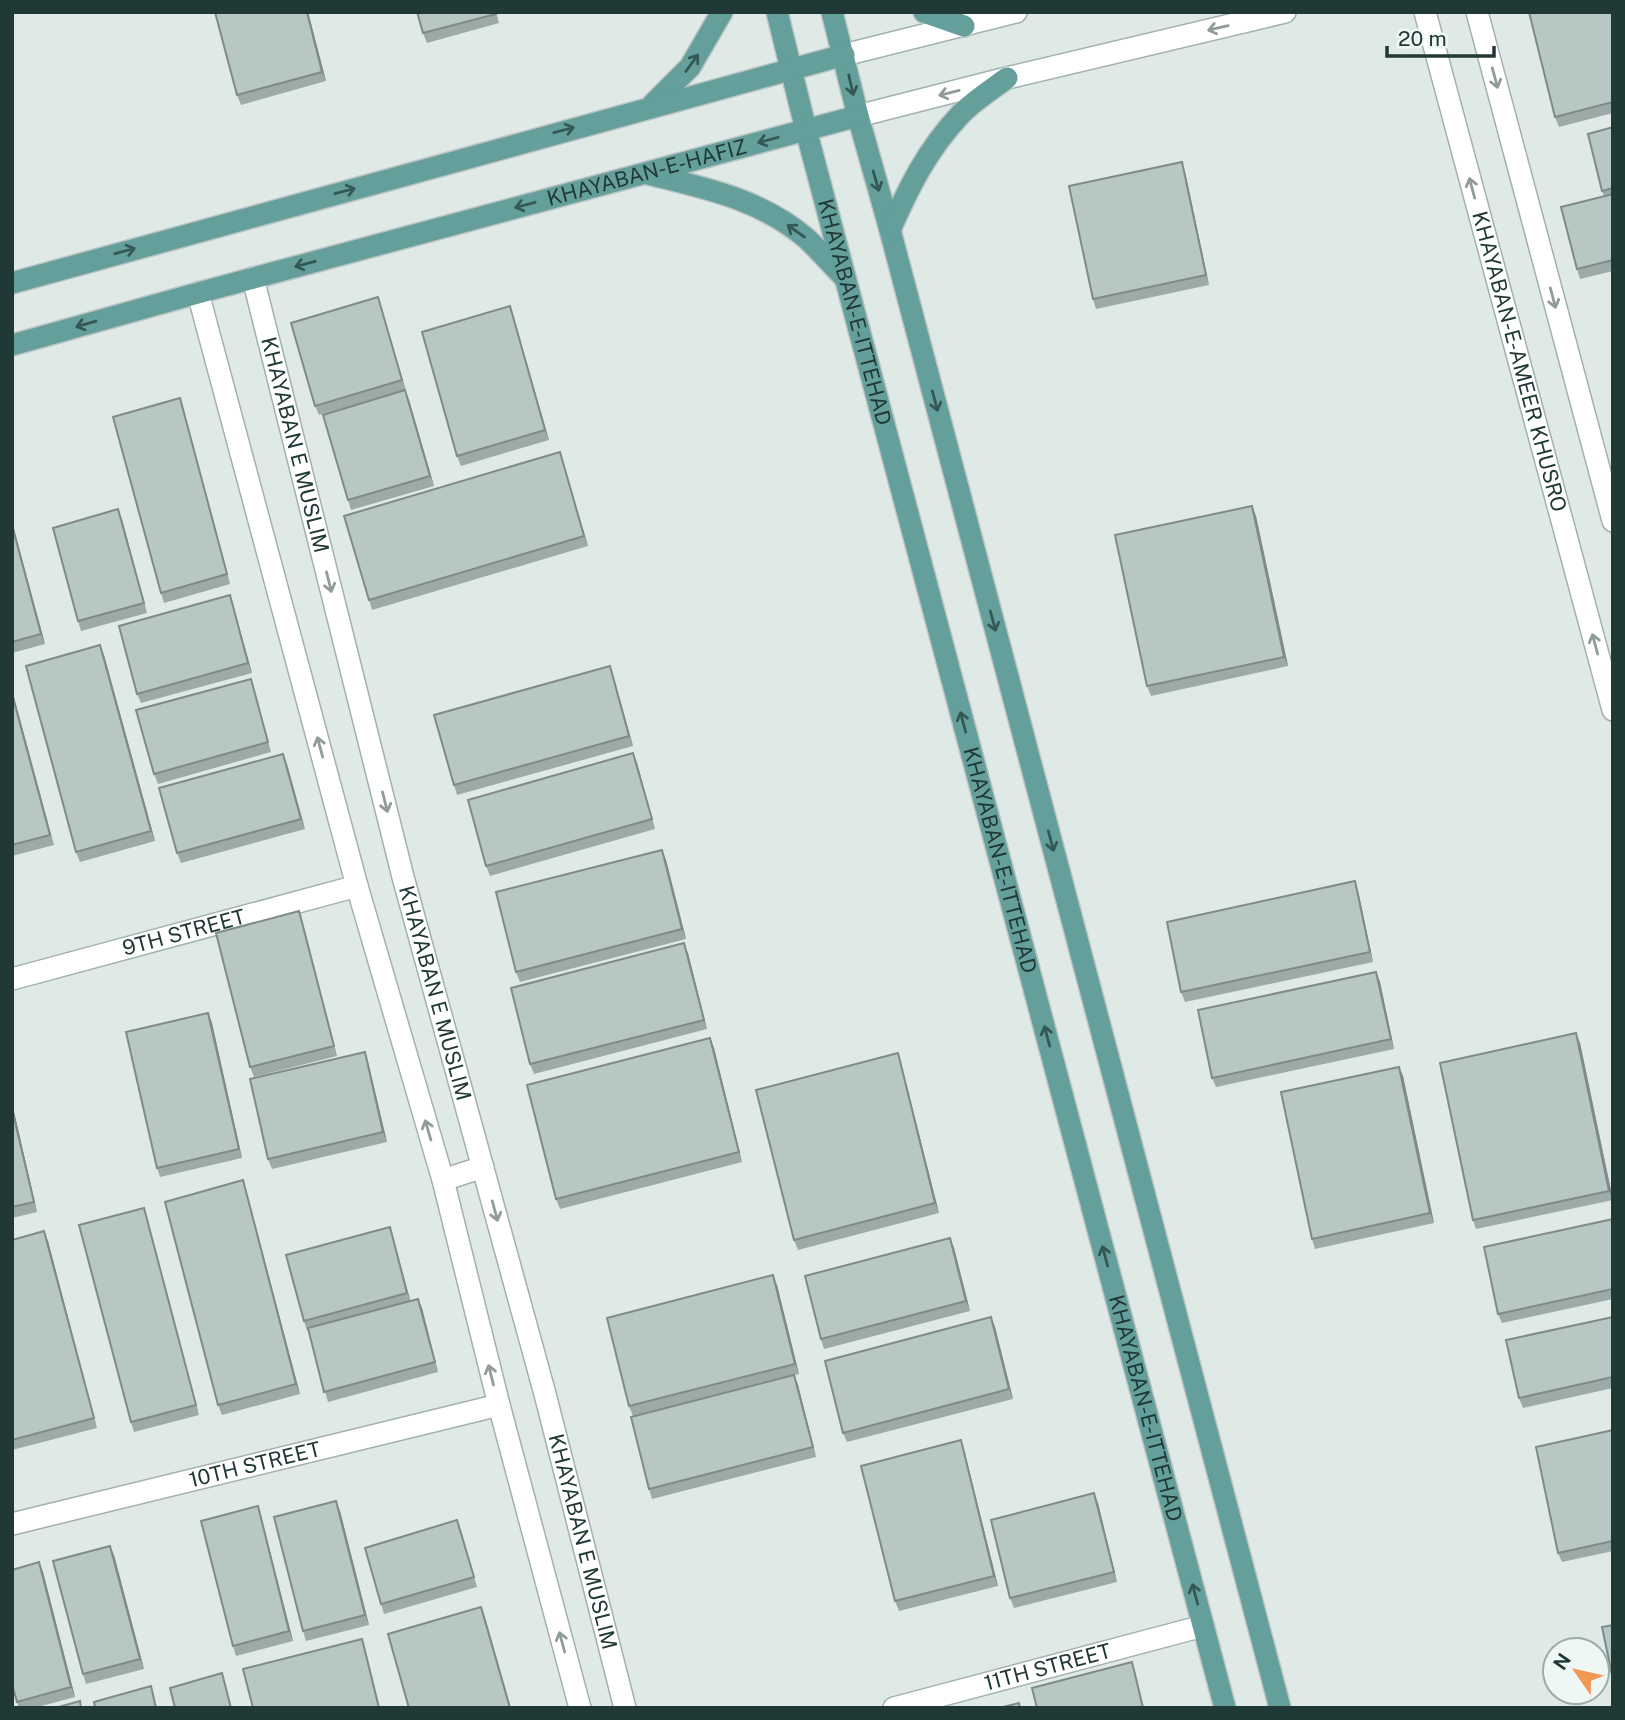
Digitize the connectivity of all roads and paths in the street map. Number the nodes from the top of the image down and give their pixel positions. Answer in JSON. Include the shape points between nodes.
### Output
{"nodes":[{"id":1,"x":722,"y":12,"type":"edge"},
{"id":2,"x":777,"y":12,"type":"edge"},
{"id":3,"x":832,"y":12,"type":"edge"},
{"id":4,"x":923,"y":12,"type":"edge"},
{"id":5,"x":1016,"y":12,"type":"edge"},
{"id":6,"x":1284,"y":12,"type":"edge"},
{"id":7,"x":1425,"y":12,"type":"edge"},
{"id":8,"x":1477,"y":12,"type":"edge"},
{"id":9,"x":964,"y":26,"type":"junction"},
{"id":10,"x":844,"y":55,"type":"junction"},
{"id":11,"x":791,"y":68,"type":"junction"},
{"id":12,"x":1007,"y":78,"type":"junction"},
{"id":13,"x":652,"y":106,"type":"junction"},
{"id":14,"x":858,"y":116,"type":"junction"},
{"id":15,"x":806,"y":130,"type":"junction"},
{"id":16,"x":645,"y":173,"type":"junction"},
{"id":17,"x":890,"y":230,"type":"junction"},
{"id":18,"x":253,"y":278,"type":"junction"},
{"id":19,"x":845,"y":278,"type":"junction"},
{"id":20,"x":12,"y":283,"type":"edge"},
{"id":21,"x":198,"y":293,"type":"junction"},
{"id":22,"x":12,"y":345,"type":"edge"},
{"id":23,"x":1613,"y":521,"type":"edge"},
{"id":24,"x":1613,"y":710,"type":"edge"},
{"id":25,"x":357,"y":886,"type":"junction"},
{"id":26,"x":12,"y":979,"type":"edge"},
{"id":27,"x":483,"y":1167,"type":"junction"},
{"id":28,"x":443,"y":1180,"type":"junction"},
{"id":29,"x":499,"y":1405,"type":"junction"},
{"id":30,"x":12,"y":1524,"type":"edge"},
{"id":31,"x":1203,"y":1626,"type":"junction"},
{"id":32,"x":579,"y":1708,"type":"edge"},
{"id":33,"x":625,"y":1708,"type":"edge"},
{"id":34,"x":894,"y":1708,"type":"edge"},
{"id":35,"x":1225,"y":1708,"type":"edge"},
{"id":36,"x":1280,"y":1708,"type":"edge"}],
"edges":[{"from":13,"to":1,"type":"main road","one_way":true,"via":[[690,67]]},
{"from":2,"to":11,"type":"main road","name":"KHAYABAN-E-ITTEHAD"},
{"from":3,"to":10,"type":"main road"},
{"from":4,"to":9,"type":"main road"},
{"from":5,"to":9,"type":"street"},
{"from":6,"to":12,"type":"street","name":"KHAYABAN-E-HAFIZ","one_way":true},
{"from":24,"to":7,"type":"street","name":"KHAYABAN-E-AMEER KHUSRO","one_way":true},
{"from":8,"to":23,"type":"street","one_way":true},
{"from":9,"to":10,"type":"street"},
{"from":10,"to":11,"type":"main road"},
{"from":10,"to":14,"type":"main road","one_way":true},
{"from":11,"to":13,"type":"main road"},
{"from":11,"to":15,"type":"main road","name":"KHAYABAN-E-ITTEHAD"},
{"from":12,"to":14,"type":"street","name":"KHAYABAN-E-HAFIZ","one_way":true},
{"from":12,"to":17,"type":"main road","via":[[962,113],[934,146]]},
{"from":20,"to":13,"type":"main road","one_way":true},
{"from":14,"to":15,"type":"main road","name":"KHAYABAN-E-HAFIZ"},
{"from":14,"to":17,"type":"main road","one_way":true},
{"from":15,"to":16,"type":"main road","name":"KHAYABAN-E-HAFIZ","one_way":true},
{"from":15,"to":19,"type":"main road","name":"KHAYABAN-E-ITTEHAD"},
{"from":16,"to":18,"type":"main road","name":"KHAYABAN-E-HAFIZ","one_way":true},
{"from":19,"to":16,"type":"main road","one_way":true,"via":[[806,238],[764,209],[725,193]]},
{"from":17,"to":36,"type":"main road","one_way":true},
{"from":18,"to":21,"type":"main road","name":"KHAYABAN-E-HAFIZ"},
{"from":18,"to":27,"type":"street","name":"KHAYABAN E MUSLIM","one_way":true,"via":[[403,877]]},
{"from":31,"to":19,"type":"main road","name":"KHAYABAN-E-ITTEHAD","one_way":true},
{"from":21,"to":22,"type":"main road","name":"KHAYABAN-E-HAFIZ","one_way":true},
{"from":25,"to":21,"type":"street","one_way":true},
{"from":25,"to":26,"type":"street","name":"9TH STREET"},
{"from":28,"to":25,"type":"street","one_way":true},
{"from":27,"to":28,"type":"street"},
{"from":27,"to":33,"type":"street","name":"KHAYABAN E MUSLIM","one_way":true},
{"from":29,"to":28,"type":"street","one_way":true},
{"from":29,"to":30,"type":"street","name":"10TH STREET"},
{"from":32,"to":29,"type":"street","one_way":true},
{"from":31,"to":34,"type":"street","name":"11TH STREET"},
{"from":31,"to":35,"type":"main road","name":"KHAYABAN-E-ITTEHAD"}]}
